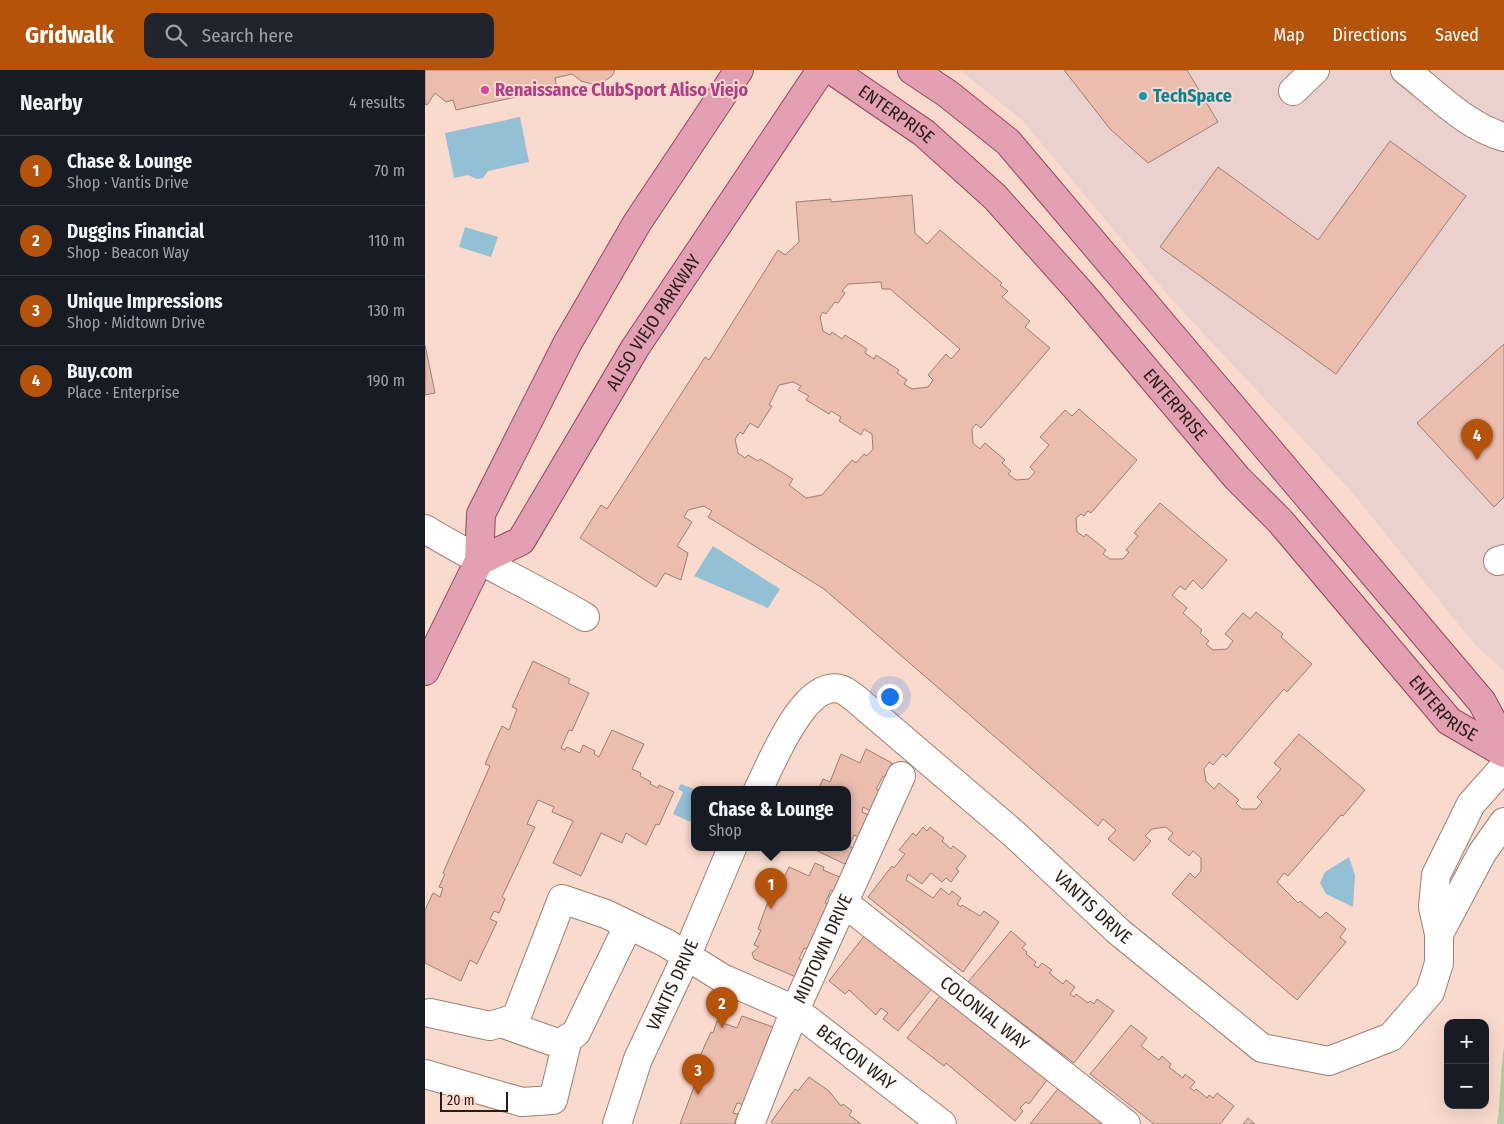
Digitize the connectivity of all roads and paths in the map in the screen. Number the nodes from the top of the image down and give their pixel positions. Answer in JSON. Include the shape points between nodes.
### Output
{"nodes":[{"id":1,"x":739,"y":70,"type":"edge"},
{"id":2,"x":821,"y":70,"type":"edge"},
{"id":3,"x":832,"y":70,"type":"edge"},
{"id":4,"x":912,"y":70,"type":"edge"},
{"id":5,"x":1315,"y":70,"type":"edge"},
{"id":6,"x":1405,"y":70,"type":"edge"},
{"id":7,"x":1293,"y":91,"type":"dead end"},
{"id":8,"x":1504,"y":137,"type":"edge"},
{"id":9,"x":425,"y":529,"type":"edge"},
{"id":10,"x":479,"y":561,"type":"junction"},
{"id":11,"x":585,"y":617,"type":"dead end"},
{"id":12,"x":425,"y":671,"type":"edge"},
{"id":13,"x":1504,"y":743,"type":"edge"},
{"id":14,"x":1504,"y":753,"type":"edge"},
{"id":15,"x":1504,"y":767,"type":"edge"},
{"id":16,"x":901,"y":776,"type":"dead end"},
{"id":17,"x":760,"y":786,"type":"edge"},
{"id":18,"x":1504,"y":822,"type":"edge"},
{"id":19,"x":731,"y":851,"type":"edge"},
{"id":20,"x":843,"y":902,"type":"junction"},
{"id":21,"x":629,"y":926,"type":"junction"},
{"id":22,"x":1439,"y":934,"type":"junction"},
{"id":23,"x":686,"y":957,"type":"junction"},
{"id":24,"x":795,"y":1010,"type":"junction"},
{"id":25,"x":430,"y":1013,"type":"dead end"},
{"id":26,"x":501,"y":1023,"type":"junction"},
{"id":27,"x":569,"y":1038,"type":"junction"},
{"id":28,"x":425,"y":1074,"type":"edge"},
{"id":29,"x":617,"y":1124,"type":"edge"},
{"id":30,"x":750,"y":1124,"type":"edge"},
{"id":31,"x":942,"y":1124,"type":"edge"},
{"id":32,"x":1126,"y":1124,"type":"edge"}],
"edges":[{"from":1,"to":10,"type":"main road","via":[[637,223],[567,344],[481,514]]},
{"from":2,"to":10,"type":"main road","name":"ALISO VIEJO PARKWAY","via":[[635,348],[521,541]]},
{"from":3,"to":14,"type":"main road","name":"ENTERPRISE","via":[[924,133],[995,197],[1237,478],[1280,521],[1449,721]]},
{"from":4,"to":13,"type":"main road","name":"ENTERPRISE","via":[[1008,142],[1482,702]]},
{"from":5,"to":7,"type":"street"},
{"from":6,"to":8,"type":"street","via":[[1467,119],[1492,134]]},
{"from":9,"to":10,"type":"street"},
{"from":10,"to":11,"type":"street"},
{"from":10,"to":12,"type":"main road"},
{"from":15,"to":22,"type":"street","name":"VANTIS DRIVE","via":[[1471,804],[1436,875],[1433,907]]},
{"from":16,"to":20,"type":"street","name":"MIDTOWN DRIVE"},
{"from":17,"to":22,"type":"street","name":"VANTIS DRIVE","via":[[801,708],[823,691],[839,688],[1013,833],[1119,932],[1263,1048],[1329,1061],[1391,1037],[1430,992],[1439,963]]},
{"from":18,"to":22,"type":"street","name":"VANTIS DRIVE","via":[[1482,853]]},
{"from":19,"to":23,"type":"street","name":"VANTIS DRIVE"},
{"from":20,"to":24,"type":"street","name":"MIDTOWN DRIVE"},
{"from":20,"to":32,"type":"street","name":"COLONIAL WAY"},
{"from":21,"to":23,"type":"street","name":"BEACON WAY","via":[[666,943]]},
{"from":21,"to":26,"type":"street","name":"BEACON WAY","via":[[606,914],[561,900],[517,1018]]},
{"from":21,"to":27,"type":"street","via":[[576,1033]]},
{"from":23,"to":24,"type":"street","name":"BEACON WAY","via":[[722,978]]},
{"from":23,"to":29,"type":"street","name":"VANTIS DRIVE","via":[[638,1059]]},
{"from":24,"to":30,"type":"street","name":"MIDTOWN DRIVE"},
{"from":24,"to":31,"type":"street","name":"BEACON WAY"},
{"from":25,"to":26,"type":"street","via":[[490,1026]]},
{"from":26,"to":27,"type":"street","via":[[560,1044]]},
{"from":27,"to":28,"type":"street","via":[[553,1100],[522,1102]]}]}
